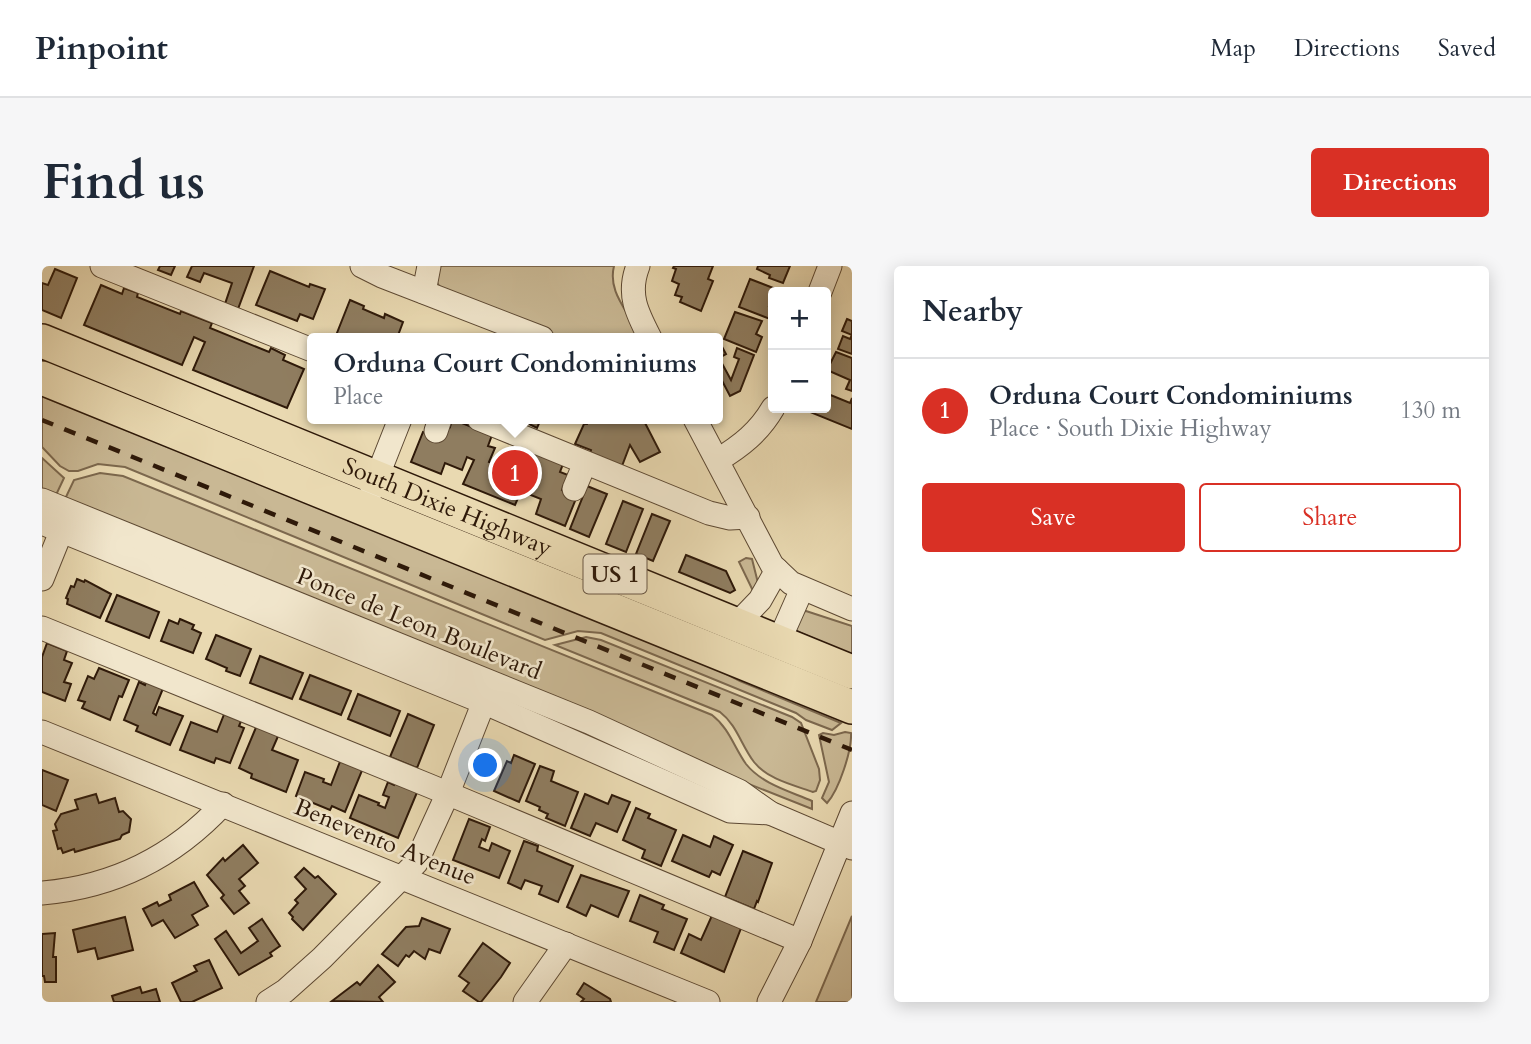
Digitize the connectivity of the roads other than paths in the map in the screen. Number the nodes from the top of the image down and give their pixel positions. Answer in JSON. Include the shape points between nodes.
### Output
{"nodes":[{"id":1,"x":102,"y":266,"type":"edge"},
{"id":2,"x":362,"y":266,"type":"edge"},
{"id":3,"x":429,"y":266,"type":"edge"},
{"id":4,"x":831,"y":266,"type":"edge"},
{"id":5,"x":635,"y":276,"type":"edge"},
{"id":6,"x":822,"y":287,"type":"edge"},
{"id":7,"x":424,"y":292,"type":"junction"},
{"id":8,"x":529,"y":333,"type":"edge"},
{"id":9,"x":648,"y":333,"type":"edge"},
{"id":10,"x":42,"y":341,"type":"edge"},
{"id":11,"x":307,"y":348,"type":"edge"},
{"id":12,"x":42,"y":378,"type":"edge"},
{"id":13,"x":769,"y":413,"type":"edge"},
{"id":14,"x":398,"y":424,"type":"edge"},
{"id":15,"x":491,"y":424,"type":"edge"},
{"id":16,"x":698,"y":424,"type":"edge"},
{"id":17,"x":718,"y":460,"type":"junction"},
{"id":18,"x":585,"y":463,"type":"junction"},
{"id":19,"x":377,"y":477,"type":"junction"},
{"id":20,"x":574,"y":489,"type":"dead end"},
{"id":21,"x":42,"y":500,"type":"edge"},
{"id":22,"x":365,"y":509,"type":"junction"},
{"id":23,"x":748,"y":517,"type":"junction"},
{"id":24,"x":58,"y":522,"type":"edge"},
{"id":25,"x":776,"y":570,"type":"junction"},
{"id":26,"x":42,"y":579,"type":"edge"},
{"id":27,"x":802,"y":589,"type":"junction"},
{"id":28,"x":852,"y":609,"type":"edge"},
{"id":29,"x":737,"y":624,"type":"junction"},
{"id":30,"x":42,"y":628,"type":"edge"},
{"id":31,"x":779,"y":641,"type":"junction"},
{"id":32,"x":852,"y":672,"type":"edge"},
{"id":33,"x":487,"y":692,"type":"junction"},
{"id":34,"x":852,"y":707,"type":"edge"},
{"id":35,"x":42,"y":732,"type":"edge"},
{"id":36,"x":449,"y":793,"type":"junction"},
{"id":37,"x":223,"y":804,"type":"junction"},
{"id":38,"x":852,"y":813,"type":"edge"},
{"id":39,"x":846,"y":846,"type":"edge"},
{"id":40,"x":402,"y":878,"type":"junction"},
{"id":41,"x":42,"y":893,"type":"edge"},
{"id":42,"x":800,"y":941,"type":"junction"},
{"id":43,"x":566,"y":944,"type":"junction"},
{"id":44,"x":268,"y":1002,"type":"edge"},
{"id":45,"x":526,"y":1002,"type":"edge"},
{"id":46,"x":708,"y":1002,"type":"edge"},
{"id":47,"x":769,"y":1002,"type":"edge"}],
"edges":[{"from":1,"to":11,"type":"street"},
{"from":2,"to":7,"type":"street"},
{"from":3,"to":7,"type":"street"},
{"from":4,"to":6,"type":"street"},
{"from":5,"to":9,"type":"street","via":[[634,305]]},
{"from":7,"to":8,"type":"street"},
{"from":10,"to":19,"type":"highway","name":"South Dixie Highway","number":"US 1"},
{"from":12,"to":22,"type":"highway","name":"South Dixie Highway","number":"US 1"},
{"from":13,"to":17,"type":"street","via":[[750,438]]},
{"from":14,"to":19,"type":"street"},
{"from":15,"to":18,"type":"street"},
{"from":16,"to":17,"type":"street"},
{"from":17,"to":23,"type":"street"},
{"from":18,"to":20,"type":"street"},
{"from":18,"to":23,"type":"street","via":[[709,513]]},
{"from":19,"to":22,"type":"street"},
{"from":19,"to":29,"type":"highway","name":"South Dixie Highway","number":"US 1"},
{"from":21,"to":24,"type":"street","name":"Ponce de Leon Boulevard"},
{"from":22,"to":34,"type":"highway","name":"South Dixie Highway","number":"US 1"},
{"from":23,"to":25,"type":"street"},
{"from":24,"to":26,"type":"street"},
{"from":24,"to":33,"type":"street","name":"Ponce de Leon Boulevard"},
{"from":25,"to":27,"type":"street"},
{"from":25,"to":29,"type":"street","via":[[760,600]]},
{"from":27,"to":28,"type":"street"},
{"from":27,"to":31,"type":"street"},
{"from":29,"to":31,"type":"highway","name":"South Dixie Highway","number":"US 1"},
{"from":30,"to":36,"type":"street"},
{"from":31,"to":32,"type":"highway","name":"South Dixie Highway","number":"US 1"},
{"from":33,"to":36,"type":"street"},
{"from":33,"to":39,"type":"street","name":"Ponce de Leon Boulevard","via":[[730,811],[769,813]]},
{"from":35,"to":37,"type":"street","name":"Benevento Avenue"},
{"from":36,"to":40,"type":"street","via":[[421,856]]},
{"from":36,"to":42,"type":"street"},
{"from":37,"to":40,"type":"street","name":"Benevento Avenue"},
{"from":37,"to":41,"type":"street","via":[[187,838],[142,867],[92,885]]},
{"from":38,"to":39,"type":"street"},
{"from":39,"to":42,"type":"street"},
{"from":40,"to":43,"type":"street","name":"Benevento Avenue"},
{"from":40,"to":44,"type":"street","via":[[322,958]]},
{"from":42,"to":47,"type":"street"},
{"from":43,"to":45,"type":"street"},
{"from":43,"to":46,"type":"street","name":"Benevento Avenue"}]}
